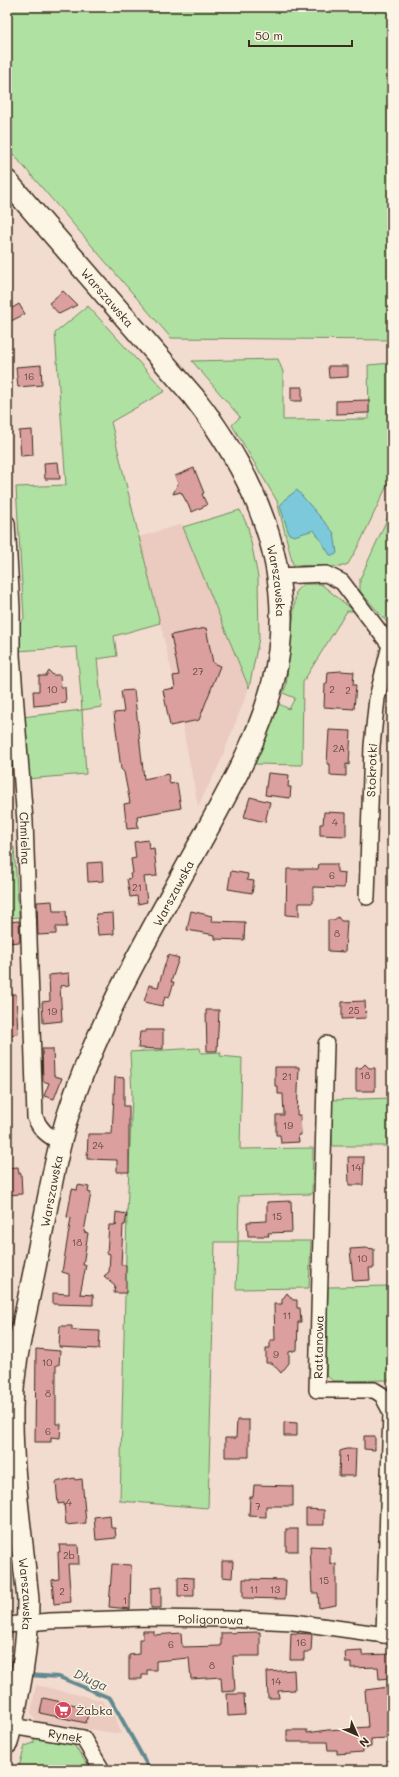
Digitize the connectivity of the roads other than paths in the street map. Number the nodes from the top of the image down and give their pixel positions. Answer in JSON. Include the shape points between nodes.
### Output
{"nodes":[{"id":1,"x":7,"y":181,"type":"edge"},
{"id":2,"x":7,"y":523,"type":"edge"},
{"id":3,"x":278,"y":576,"type":"junction"},
{"id":4,"x":391,"y":646,"type":"edge"},
{"id":5,"x":367,"y":897,"type":"dead end"},
{"id":6,"x":326,"y":1044,"type":"dead end"},
{"id":7,"x":60,"y":1142,"type":"junction"},
{"id":8,"x":10,"y":1373,"type":"edge"},
{"id":9,"x":391,"y":1475,"type":"edge"},
{"id":10,"x":28,"y":1623,"type":"junction"},
{"id":11,"x":7,"y":1625,"type":"edge"},
{"id":12,"x":388,"y":1635,"type":"edge"},
{"id":13,"x":9,"y":1735,"type":"edge"},
{"id":14,"x":102,"y":1770,"type":"edge"}],
"edges":[{"from":1,"to":3,"type":"main road","name":"Warszawska","via":[[193,396],[219,432],[232,451],[258,504],[268,531]]},
{"from":2,"to":7,"type":"street","name":"Chmielna","via":[[12,655],[25,822],[35,1117],[38,1126]]},
{"from":3,"to":4,"type":"street","via":[[326,574],[342,582]]},
{"from":3,"to":7,"type":"main road","name":"Warszawska","via":[[279,650],[265,710],[227,792],[102,1027]]},
{"from":4,"to":5,"type":"street","name":"Stokrotki","via":[[377,698],[372,746]]},
{"from":6,"to":9,"type":"street","name":"Rattanowa","via":[[317,1390],[374,1390],[382,1395],[391,1412]]},
{"from":7,"to":8,"type":"main road","name":"Warszawska"},
{"from":8,"to":10,"type":"main road","name":"Warszawska","via":[[13,1464],[28,1600]]},
{"from":9,"to":12,"type":"street","name":"Rattanowa"},
{"from":10,"to":11,"type":"street","name":"Poligonowa"},
{"from":10,"to":12,"type":"street","name":"Poligonowa","via":[[144,1618],[228,1619],[294,1622]]},
{"from":10,"to":13,"type":"main road","name":"Warszawska","via":[[21,1688]]},
{"from":13,"to":14,"type":"street","name":"Rynek","via":[[83,1738]]}]}
